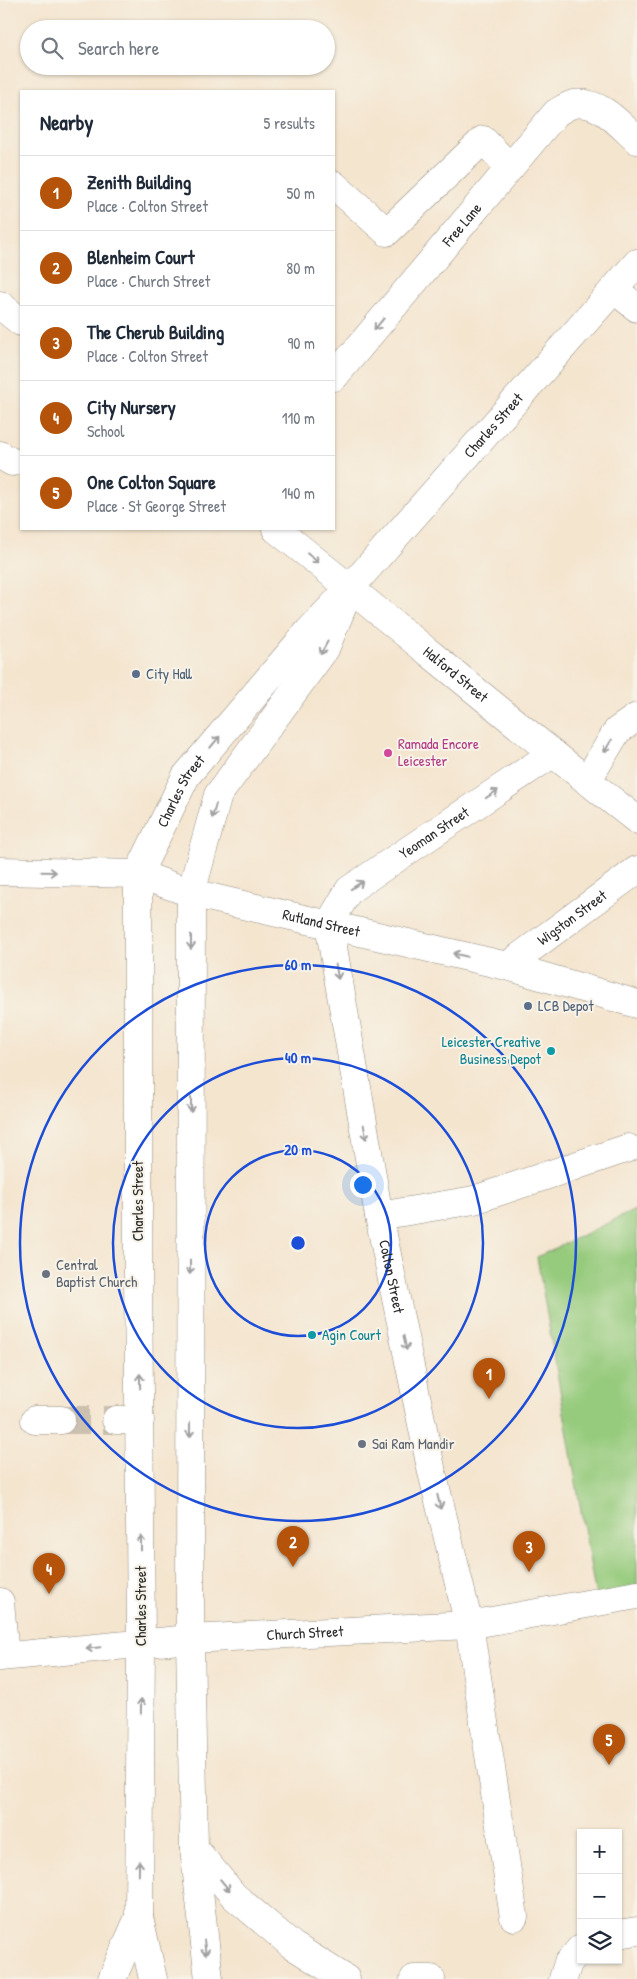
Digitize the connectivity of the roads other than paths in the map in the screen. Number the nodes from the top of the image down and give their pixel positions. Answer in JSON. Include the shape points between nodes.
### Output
{"nodes":[{"id":1,"x":637,"y":140,"type":"edge"},
{"id":2,"x":510,"y":167,"type":"junction"},
{"id":3,"x":335,"y":186,"type":"edge"},
{"id":4,"x":637,"y":264,"type":"edge"},
{"id":5,"x":615,"y":290,"type":"junction"},
{"id":6,"x":0,"y":305,"type":"edge"},
{"id":7,"x":637,"y":308,"type":"edge"},
{"id":8,"x":20,"y":321,"type":"edge"},
{"id":9,"x":335,"y":376,"type":"edge"},
{"id":10,"x":277,"y":530,"type":"edge"},
{"id":11,"x":350,"y":588,"type":"junction"},
{"id":12,"x":637,"y":717,"type":"edge"},
{"id":13,"x":552,"y":754,"type":"junction"},
{"id":14,"x":587,"y":781,"type":"junction"},
{"id":15,"x":637,"y":820,"type":"edge"},
{"id":16,"x":637,"y":870,"type":"edge"},
{"id":17,"x":0,"y":871,"type":"edge"},
{"id":18,"x":138,"y":874,"type":"junction"},
{"id":19,"x":191,"y":893,"type":"junction"},
{"id":20,"x":329,"y":924,"type":"junction"},
{"id":21,"x":507,"y":966,"type":"junction"},
{"id":22,"x":637,"y":1004,"type":"edge"},
{"id":23,"x":628,"y":1148,"type":"dead end"},
{"id":24,"x":379,"y":1216,"type":"junction"},
{"id":25,"x":637,"y":1595,"type":"edge"},
{"id":26,"x":0,"y":1602,"type":"edge"},
{"id":27,"x":468,"y":1625,"type":"junction"},
{"id":28,"x":190,"y":1639,"type":"junction"},
{"id":29,"x":142,"y":1643,"type":"junction"},
{"id":30,"x":2,"y":1656,"type":"edge"},
{"id":31,"x":194,"y":1848,"type":"junction"},
{"id":32,"x":138,"y":1917,"type":"junction"},
{"id":33,"x":514,"y":1917,"type":"dead end"},
{"id":34,"x":637,"y":1931,"type":"edge"},
{"id":35,"x":622,"y":1933,"type":"edge"},
{"id":36,"x":577,"y":1953,"type":"edge"},
{"id":37,"x":112,"y":1979,"type":"edge"},
{"id":38,"x":153,"y":1979,"type":"edge"},
{"id":39,"x":208,"y":1979,"type":"edge"},
{"id":40,"x":346,"y":1979,"type":"edge"},
{"id":41,"x":414,"y":1979,"type":"edge"},
{"id":42,"x":430,"y":1979,"type":"edge"},
{"id":43,"x":563,"y":1979,"type":"edge"}],
"edges":[{"from":1,"to":2,"type":"street","name":"Free Lane","via":[[605,111],[591,104],[573,104],[556,113]]},
{"from":2,"to":3,"type":"street","via":[[483,140],[387,232]]},
{"from":2,"to":9,"type":"street","name":"Free Lane","one_way":true},
{"from":4,"to":5,"type":"street","name":"Charles Street"},
{"from":5,"to":7,"type":"street"},
{"from":5,"to":11,"type":"street","name":"Charles Street"},
{"from":6,"to":8,"type":"street"},
{"from":10,"to":11,"type":"street","name":"Halford Street","one_way":true},
{"from":11,"to":13,"type":"street","name":"Halford Street"},
{"from":18,"to":11,"type":"street","name":"Charles Street","one_way":true,"via":[[186,776],[309,631]]},
{"from":11,"to":19,"type":"street","name":"Charles Street","one_way":true,"via":[[325,650],[218,795]]},
{"from":12,"to":14,"type":"street","one_way":true,"via":[[618,731]]},
{"from":13,"to":14,"type":"street","name":"Halford Street"},
{"from":20,"to":13,"type":"street","name":"Yeoman Street","one_way":true,"via":[[349,890]]},
{"from":14,"to":15,"type":"street","name":"Halford Street"},
{"from":16,"to":21,"type":"street","name":"Wigston Street"},
{"from":17,"to":18,"type":"street","name":"Rutland Street","one_way":true},
{"from":18,"to":19,"type":"street","name":"Rutland Street"},
{"from":29,"to":18,"type":"street","name":"Charles Street","one_way":true,"via":[[128,1420],[138,1271]]},
{"from":19,"to":20,"type":"street","name":"Rutland Street"},
{"from":19,"to":28,"type":"street","name":"Charles Street","one_way":true},
{"from":21,"to":20,"type":"street","name":"Rutland Street","one_way":true},
{"from":20,"to":24,"type":"street","name":"Colton Street","one_way":true},
{"from":21,"to":22,"type":"street","name":"Rutland Street"},
{"from":23,"to":24,"type":"street","via":[[474,1200]]},
{"from":24,"to":27,"type":"street","name":"Colton Street","one_way":true,"via":[[431,1468]]},
{"from":25,"to":27,"type":"street","name":"Church Street"},
{"from":26,"to":30,"type":"street"},
{"from":27,"to":28,"type":"street","name":"Church Street"},
{"from":27,"to":33,"type":"street","name":"Colton Street"},
{"from":28,"to":29,"type":"street","name":"Church Street"},
{"from":28,"to":31,"type":"street","name":"Charles Street"},
{"from":29,"to":30,"type":"street","name":"Church Street","one_way":true},
{"from":32,"to":29,"type":"street","name":"Charles Street","one_way":true},
{"from":31,"to":39,"type":"street","name":"Charles Street","one_way":true},
{"from":31,"to":40,"type":"street","one_way":true,"via":[[241,1902],[292,1945]]},
{"from":32,"to":37,"type":"street","name":"Charles Street"},
{"from":32,"to":38,"type":"street","name":"Charles Street"},
{"from":34,"to":35,"type":"street"},
{"from":36,"to":43,"type":"street","via":[[568,1963]]},
{"from":41,"to":42,"type":"street"}]}
